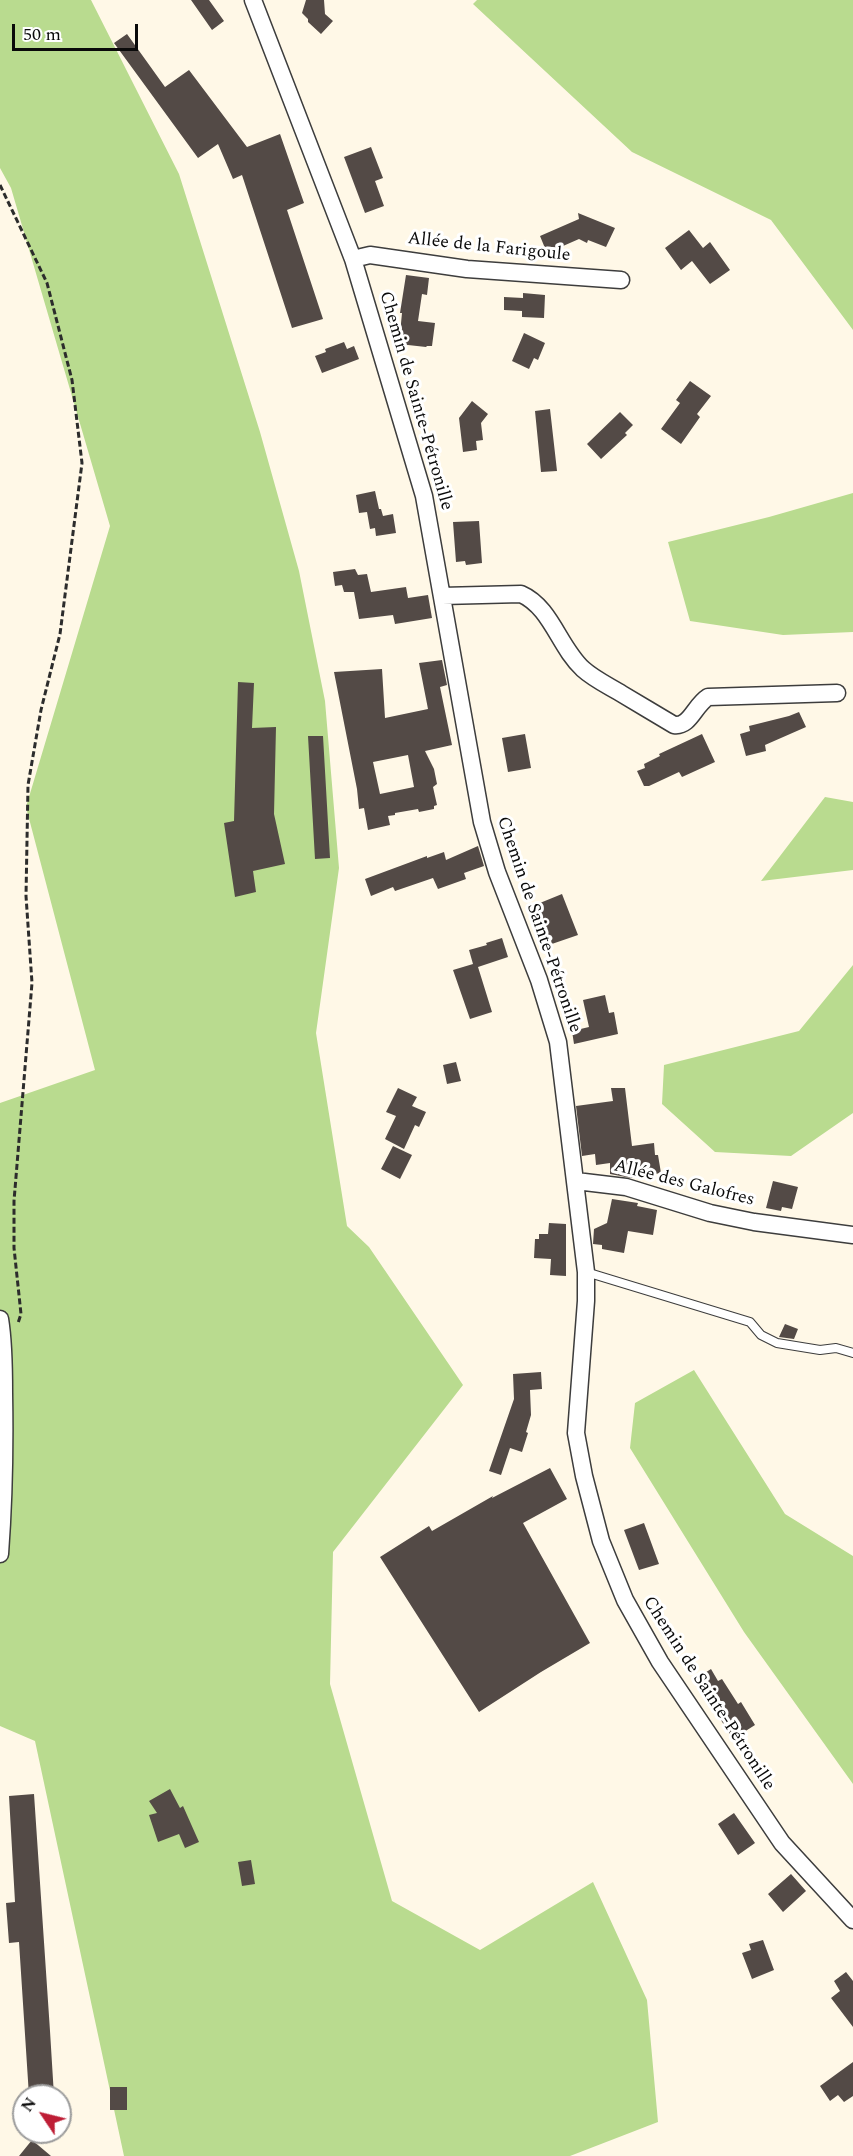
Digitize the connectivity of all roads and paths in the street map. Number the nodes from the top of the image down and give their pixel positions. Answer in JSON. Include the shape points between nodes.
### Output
{"nodes":[{"id":1,"x":253,"y":0,"type":"edge"},
{"id":2,"x":0,"y":185,"type":"edge"},
{"id":3,"x":353,"y":258,"type":"junction"},
{"id":4,"x":621,"y":280,"type":"dead end"},
{"id":5,"x":442,"y":596,"type":"junction"},
{"id":6,"x":837,"y":693,"type":"dead end"},
{"id":7,"x":576,"y":1181,"type":"junction"},
{"id":8,"x":853,"y":1235,"type":"edge"},
{"id":9,"x":586,"y":1272,"type":"junction"},
{"id":10,"x":0,"y":1319,"type":"edge"},
{"id":11,"x":18,"y":1326,"type":"dead end"},
{"id":12,"x":853,"y":1353,"type":"edge"},
{"id":13,"x":0,"y":1554,"type":"edge"},
{"id":14,"x":853,"y":1920,"type":"edge"}],
"edges":[{"from":1,"to":3,"type":"street","name":"Chemin de Sainte-Pétronille"},
{"from":2,"to":11,"type":"path","via":[[46,283],[72,380],[82,463],[60,634],[28,785],[26,896],[32,982],[14,1201],[21,1314]]},
{"from":3,"to":4,"type":"street","name":"Allée de la Farigoule","via":[[370,255],[467,269]]},
{"from":3,"to":5,"type":"street","name":"Chemin de Sainte-Pétronille","via":[[424,496]]},
{"from":5,"to":6,"type":"street","via":[[530,597],[582,668],[674,725],[686,722],[708,697]]},
{"from":5,"to":7,"type":"street","name":"Chemin de Sainte-Pétronille","via":[[482,822],[558,1042]]},
{"from":7,"to":8,"type":"street","name":"Allée des Galofres","via":[[626,1187],[754,1222]]},
{"from":7,"to":9,"type":"street","name":"Chemin de Sainte-Pétronille"},
{"from":9,"to":12,"type":"lane","via":[[750,1322],[761,1335],[777,1343]]},
{"from":9,"to":14,"type":"street","name":"Chemin de Sainte-Pétronille","via":[[576,1433],[602,1541],[625,1600],[660,1662],[782,1843]]},
{"from":10,"to":13,"type":"street","via":[[5,1437]]}]}
